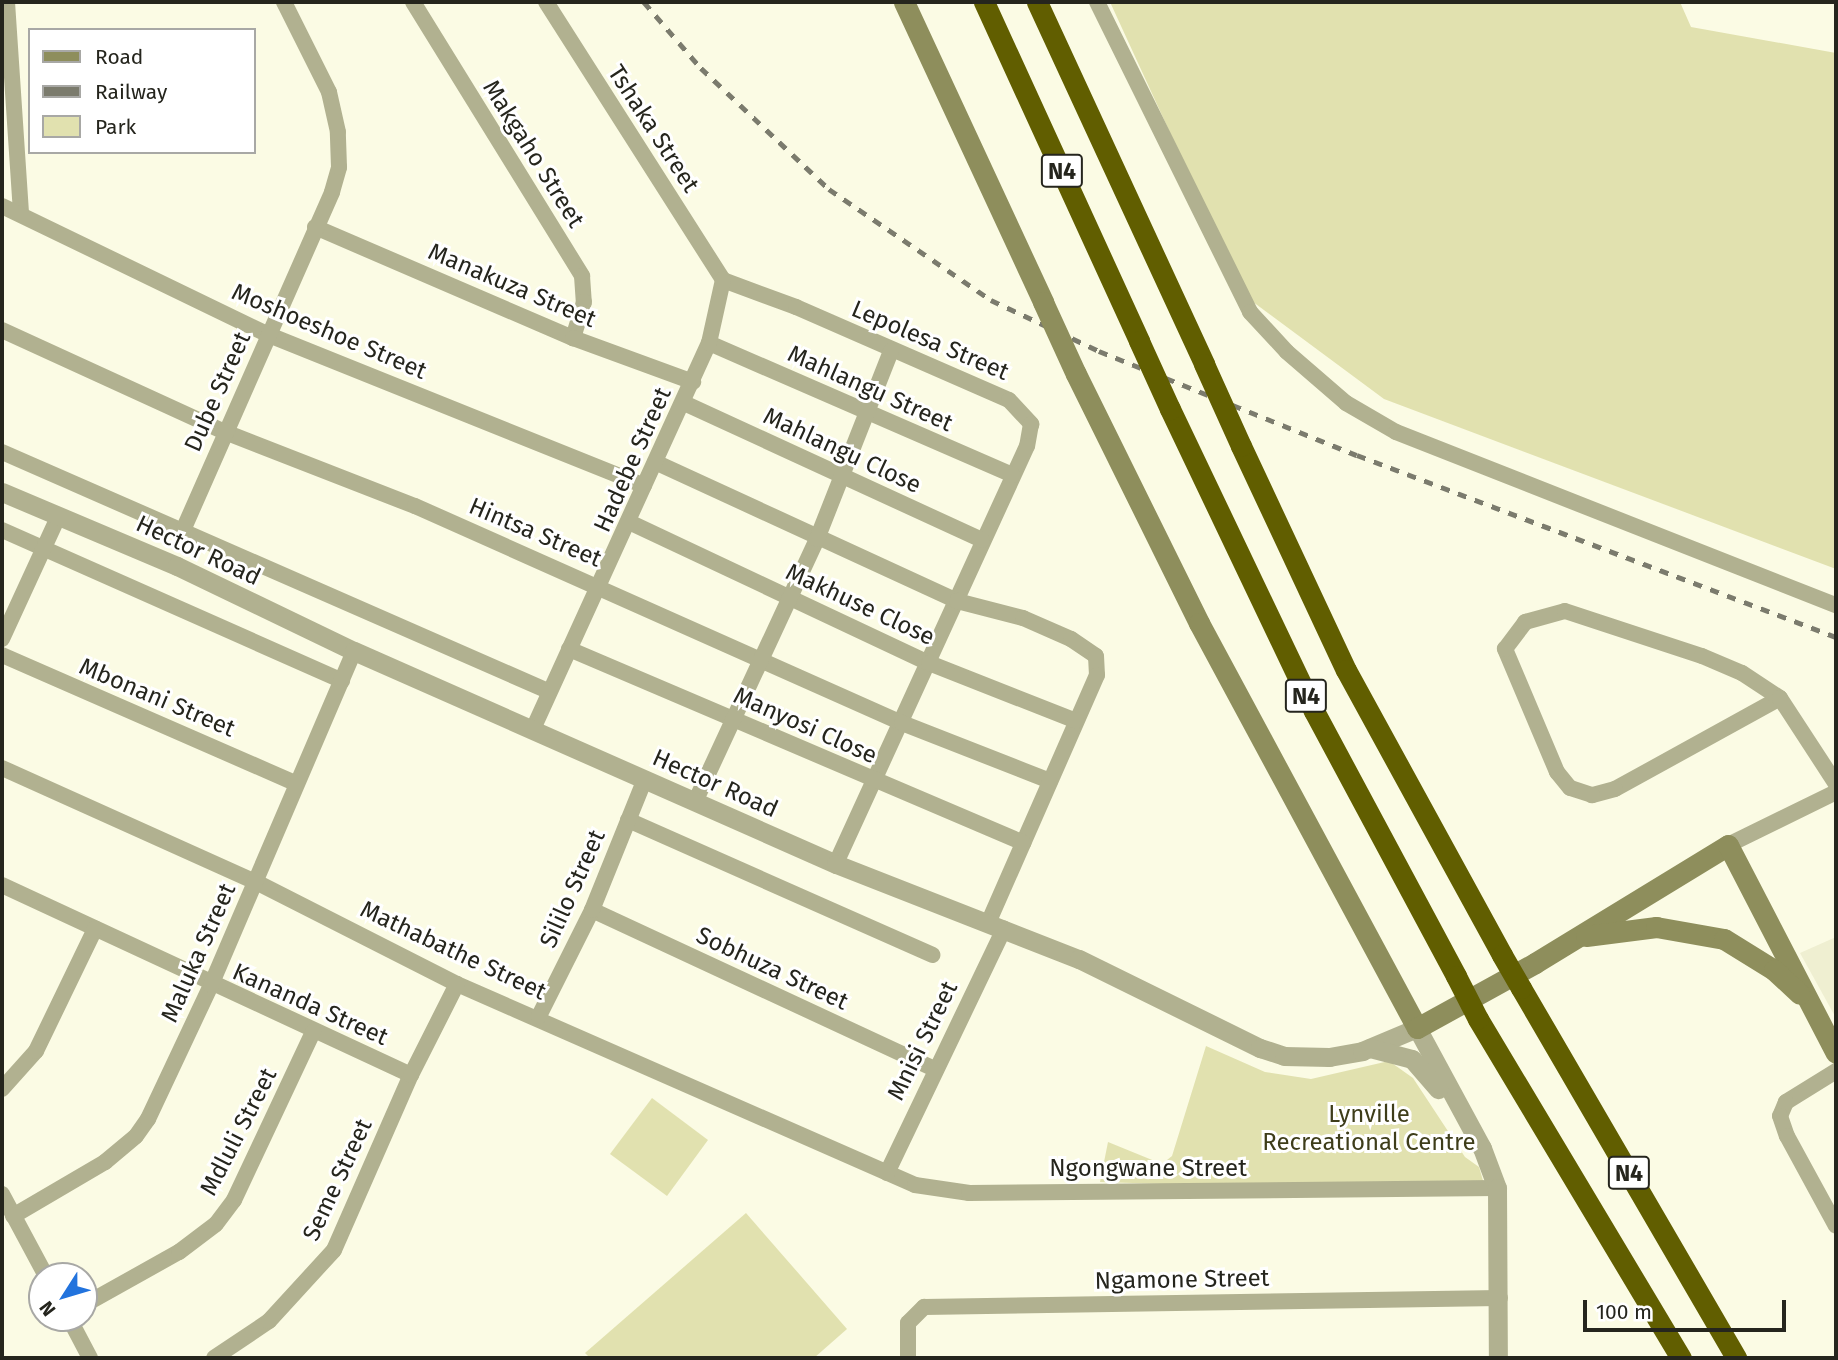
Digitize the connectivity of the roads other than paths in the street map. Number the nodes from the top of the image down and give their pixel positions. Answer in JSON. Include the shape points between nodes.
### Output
{"nodes":[{"id":1,"x":6,"y":2,"type":"edge"},
{"id":2,"x":284,"y":2,"type":"edge"},
{"id":3,"x":413,"y":2,"type":"edge"},
{"id":4,"x":546,"y":2,"type":"edge"},
{"id":5,"x":904,"y":2,"type":"edge"},
{"id":6,"x":984,"y":2,"type":"edge"},
{"id":7,"x":1037,"y":2,"type":"edge"},
{"id":8,"x":1097,"y":2,"type":"edge"},
{"id":9,"x":2,"y":206,"type":"edge"},
{"id":10,"x":21,"y":215,"type":"junction"},
{"id":11,"x":315,"y":227,"type":"junction"},
{"id":12,"x":723,"y":280,"type":"junction"},
{"id":13,"x":2,"y":330,"type":"edge"},
{"id":14,"x":269,"y":335,"type":"junction"},
{"id":15,"x":573,"y":338,"type":"junction"},
{"id":16,"x":709,"y":343,"type":"junction"},
{"id":17,"x":891,"y":351,"type":"junction"},
{"id":18,"x":693,"y":382,"type":"junction"},
{"id":19,"x":684,"y":403,"type":"junction"},
{"id":20,"x":867,"y":413,"type":"junction"},
{"id":21,"x":225,"y":432,"type":"junction"},
{"id":22,"x":2,"y":452,"type":"edge"},
{"id":23,"x":654,"y":462,"type":"junction"},
{"id":24,"x":841,"y":475,"type":"junction"},
{"id":25,"x":1013,"y":475,"type":"junction"},
{"id":26,"x":644,"y":486,"type":"junction"},
{"id":27,"x":2,"y":492,"type":"edge"},
{"id":28,"x":58,"y":517,"type":"junction"},
{"id":29,"x":629,"y":522,"type":"junction"},
{"id":30,"x":184,"y":528,"type":"junction"},
{"id":31,"x":2,"y":530,"type":"edge"},
{"id":32,"x":817,"y":539,"type":"junction"},
{"id":33,"x":982,"y":540,"type":"junction"},
{"id":34,"x":42,"y":548,"type":"junction"},
{"id":35,"x":601,"y":586,"type":"junction"},
{"id":36,"x":789,"y":597,"type":"junction"},
{"id":37,"x":957,"y":601,"type":"junction"},
{"id":38,"x":1836,"y":605,"type":"edge"},
{"id":39,"x":2,"y":639,"type":"edge"},
{"id":40,"x":569,"y":649,"type":"junction"},
{"id":41,"x":354,"y":651,"type":"junction"},
{"id":42,"x":2,"y":656,"type":"edge"},
{"id":43,"x":762,"y":661,"type":"junction"},
{"id":44,"x":929,"y":663,"type":"junction"},
{"id":45,"x":342,"y":681,"type":"junction"},
{"id":46,"x":548,"y":691,"type":"junction"},
{"id":47,"x":1780,"y":698,"type":"junction"},
{"id":48,"x":734,"y":720,"type":"junction"},
{"id":49,"x":1076,"y":721,"type":"junction"},
{"id":50,"x":902,"y":723,"type":"junction"},
{"id":51,"x":533,"y":729,"type":"junction"},
{"id":52,"x":2,"y":768,"type":"edge"},
{"id":53,"x":645,"y":779,"type":"junction"},
{"id":54,"x":1050,"y":781,"type":"junction"},
{"id":55,"x":295,"y":782,"type":"junction"},
{"id":56,"x":875,"y":782,"type":"junction"},
{"id":57,"x":1836,"y":784,"type":"edge"},
{"id":58,"x":1836,"y":792,"type":"edge"},
{"id":59,"x":695,"y":802,"type":"junction"},
{"id":60,"x":628,"y":820,"type":"junction"},
{"id":61,"x":1023,"y":843,"type":"junction"},
{"id":62,"x":1728,"y":845,"type":"junction"},
{"id":63,"x":836,"y":864,"type":"junction"},
{"id":64,"x":256,"y":882,"type":"junction"},
{"id":65,"x":2,"y":885,"type":"edge"},
{"id":66,"x":592,"y":910,"type":"junction"},
{"id":67,"x":996,"y":926,"type":"junction"},
{"id":68,"x":96,"y":929,"type":"junction"},
{"id":69,"x":1573,"y":939,"type":"junction"},
{"id":70,"x":932,"y":955,"type":"dead end"},
{"id":71,"x":457,"y":984,"type":"junction"},
{"id":72,"x":211,"y":985,"type":"junction"},
{"id":73,"x":539,"y":1016,"type":"junction"},
{"id":74,"x":1417,"y":1028,"type":"junction"},
{"id":75,"x":313,"y":1032,"type":"junction"},
{"id":76,"x":1833,"y":1046,"type":"edge"},
{"id":77,"x":1370,"y":1048,"type":"junction"},
{"id":78,"x":934,"y":1069,"type":"junction"},
{"id":79,"x":1836,"y":1071,"type":"edge"},
{"id":80,"x":411,"y":1075,"type":"junction"},
{"id":81,"x":2,"y":1089,"type":"edge"},
{"id":82,"x":1482,"y":1148,"type":"junction"},
{"id":83,"x":887,"y":1173,"type":"junction"},
{"id":84,"x":1497,"y":1188,"type":"junction"},
{"id":85,"x":2,"y":1194,"type":"edge"},
{"id":86,"x":13,"y":1216,"type":"junction"},
{"id":87,"x":1836,"y":1226,"type":"edge"},
{"id":88,"x":38,"y":1262,"type":"edge"},
{"id":89,"x":98,"y":1297,"type":"edge"},
{"id":90,"x":1500,"y":1298,"type":"junction"},
{"id":91,"x":76,"y":1332,"type":"edge"},
{"id":92,"x":217,"y":1357,"type":"edge"},
{"id":93,"x":90,"y":1358,"type":"edge"},
{"id":94,"x":908,"y":1358,"type":"edge"},
{"id":95,"x":1498,"y":1358,"type":"edge"},
{"id":96,"x":1681,"y":1358,"type":"edge"},
{"id":97,"x":1736,"y":1358,"type":"edge"}],
"edges":[{"from":1,"to":10,"type":"street"},
{"from":2,"to":11,"type":"street","name":"Dube Street","via":[[329,92],[338,132],[339,167]]},
{"from":3,"to":15,"type":"street","name":"Makgaho Street","via":[[582,276],[584,302]]},
{"from":4,"to":12,"type":"street","name":"Tshaka Street"},
{"from":5,"to":74,"type":"main road","bridge":true,"via":[[1076,374],[1199,623]]},
{"from":6,"to":96,"type":"highway","number":"N4","bridge":true,"via":[[1314,711],[1478,1019]]},
{"from":7,"to":97,"type":"highway","number":"N4","bridge":true,"via":[[1346,670],[1502,955]]},
{"from":8,"to":38,"type":"street","via":[[1250,312],[1287,352],[1346,403],[1396,432]]},
{"from":9,"to":10,"type":"street","name":"Moshoeshoe Street"},
{"from":10,"to":14,"type":"street","name":"Moshoeshoe Street"},
{"from":11,"to":14,"type":"street","name":"Dube Street"},
{"from":11,"to":15,"type":"street","name":"Manakuza Street"},
{"from":12,"to":16,"type":"street","name":"Hadebe Street"},
{"from":12,"to":17,"type":"street","name":"Lepolesa Street","via":[[796,307]]},
{"from":13,"to":21,"type":"street","name":"Hintsa Street"},
{"from":14,"to":21,"type":"street","name":"Dube Street"},
{"from":14,"to":26,"type":"street","name":"Moshoeshoe Street"},
{"from":15,"to":18,"type":"street","name":"Manakuza Street"},
{"from":16,"to":18,"type":"street","name":"Hadebe Street"},
{"from":16,"to":20,"type":"street","name":"Mahlangu Street"},
{"from":17,"to":20,"type":"street"},
{"from":17,"to":25,"type":"street","name":"Lepolesa Street","via":[[1018,406],[1031,424]]},
{"from":18,"to":19,"type":"street","name":"Hadebe Street"},
{"from":19,"to":23,"type":"street","name":"Hadebe Street"},
{"from":19,"to":24,"type":"street","name":"Mahlangu Close"},
{"from":20,"to":24,"type":"street"},
{"from":20,"to":25,"type":"street","name":"Mahlangu Street"},
{"from":21,"to":30,"type":"street","name":"Dube Street"},
{"from":21,"to":35,"type":"street","name":"Hintsa Street"},
{"from":22,"to":30,"type":"street","name":"Hector Road"},
{"from":23,"to":26,"type":"street","name":"Hadebe Street"},
{"from":23,"to":32,"type":"street"},
{"from":24,"to":32,"type":"street"},
{"from":24,"to":33,"type":"street","name":"Mahlangu Close"},
{"from":25,"to":33,"type":"street","name":"Lepolesa Street"},
{"from":26,"to":29,"type":"street","name":"Hadebe Street"},
{"from":27,"to":28,"type":"street","name":"Hector Road"},
{"from":28,"to":34,"type":"street"},
{"from":28,"to":41,"type":"street","name":"Hector Road","via":[[177,566]]},
{"from":29,"to":35,"type":"street","name":"Hadebe Street"},
{"from":29,"to":36,"type":"street","name":"Makhuse Close"},
{"from":30,"to":46,"type":"street","name":"Hector Road"},
{"from":31,"to":34,"type":"street"},
{"from":32,"to":36,"type":"street"},
{"from":32,"to":37,"type":"street"},
{"from":33,"to":37,"type":"street","name":"Lepolesa Street"},
{"from":34,"to":39,"type":"street"},
{"from":34,"to":45,"type":"street"},
{"from":35,"to":40,"type":"street","name":"Hadebe Street"},
{"from":35,"to":43,"type":"street","name":"Hintsa Street"},
{"from":36,"to":43,"type":"street"},
{"from":36,"to":44,"type":"street","name":"Makhuse Close"},
{"from":37,"to":44,"type":"street","name":"Lepolesa Street"},
{"from":37,"to":49,"type":"street","via":[[1023,618],[1071,639],[1096,656],[1097,675]]},
{"from":40,"to":46,"type":"street","name":"Hadebe Street"},
{"from":40,"to":48,"type":"street","name":"Manyosi Close"},
{"from":41,"to":45,"type":"street","name":"Maluka Street"},
{"from":41,"to":51,"type":"street","name":"Hector Road"},
{"from":42,"to":55,"type":"street","name":"Mbonani Street"},
{"from":43,"to":48,"type":"street"},
{"from":43,"to":50,"type":"street","name":"Hintsa Street"},
{"from":44,"to":49,"type":"street","name":"Makhuse Close"},
{"from":44,"to":50,"type":"street","name":"Lepolesa Street"},
{"from":45,"to":55,"type":"street","name":"Maluka Street"},
{"from":46,"to":51,"type":"street","name":"Hadebe Street"},
{"from":47,"to":47,"type":"street","via":[[1742,673],[1581,613],[1554,612],[1525,622],[1505,649],[1557,772],[1570,788],[1592,795],[1615,789]]},
{"from":47,"to":57,"type":"street"},
{"from":48,"to":56,"type":"street","name":"Manyosi Close"},
{"from":48,"to":59,"type":"street"},
{"from":49,"to":54,"type":"street"},
{"from":50,"to":54,"type":"street","name":"Hintsa Street"},
{"from":50,"to":56,"type":"street","name":"Lepolesa Street"},
{"from":51,"to":53,"type":"street","name":"Hector Road"},
{"from":52,"to":64,"type":"street","name":"Mathabathe Street"},
{"from":53,"to":59,"type":"street","name":"Hector Road"},
{"from":53,"to":60,"type":"street","name":"Sililo Street"},
{"from":54,"to":61,"type":"street"},
{"from":55,"to":64,"type":"street","name":"Maluka Street"},
{"from":56,"to":61,"type":"street","name":"Manyosi Close"},
{"from":56,"to":63,"type":"street","name":"Lepolesa Street"},
{"from":58,"to":62,"type":"street"},
{"from":59,"to":63,"type":"street","name":"Hector Road"},
{"from":60,"to":66,"type":"street","name":"Sililo Street"},
{"from":60,"to":70,"type":"street"},
{"from":61,"to":67,"type":"street"},
{"from":62,"to":69,"type":"main road"},
{"from":62,"to":76,"type":"main road"},
{"from":63,"to":67,"type":"street","name":"Hector Road"},
{"from":64,"to":71,"type":"street","name":"Mathabathe Street"},
{"from":64,"to":72,"type":"street","name":"Maluka Street"},
{"from":65,"to":68,"type":"street","name":"Kananda Street"},
{"from":66,"to":73,"type":"street","name":"Sililo Street"},
{"from":66,"to":78,"type":"street","name":"Sobhuza Street"},
{"from":67,"to":77,"type":"street","name":"Hector Road","via":[[1079,959],[1244,1041],[1284,1056],[1320,1058]]},
{"from":67,"to":78,"type":"street","name":"Mnisi Street"},
{"from":68,"to":72,"type":"street","name":"Kananda Street"},
{"from":68,"to":81,"type":"street","via":[[36,1051]]},
{"from":69,"to":74,"type":"main road"},
{"from":69,"to":76,"type":"main road","via":[[1656,927],[1724,939],[1774,970],[1799,994]]},
{"from":71,"to":73,"type":"street","name":"Mathabathe Street"},
{"from":71,"to":80,"type":"street","name":"Seme Street"},
{"from":72,"to":75,"type":"street","name":"Kananda Street"},
{"from":72,"to":86,"type":"street","name":"Maluka Street","via":[[136,1136],[105,1162]]},
{"from":73,"to":83,"type":"street","name":"Mathabathe Street"},
{"from":74,"to":77,"type":"street","name":"Hector Road"},
{"from":74,"to":82,"type":"street"},
{"from":75,"to":80,"type":"street","name":"Kananda Street"},
{"from":75,"to":89,"type":"street","name":"Mdluli Street","via":[[234,1200],[216,1224],[179,1252]]},
{"from":77,"to":82,"type":"street","via":[[1405,1057],[1424,1068],[1461,1127]]},
{"from":78,"to":83,"type":"street","name":"Mnisi Street"},
{"from":79,"to":87,"type":"street","via":[[1786,1102],[1780,1116]]},
{"from":80,"to":92,"type":"street","name":"Seme Street","via":[[334,1250],[269,1321]]},
{"from":82,"to":84,"type":"street"},
{"from":83,"to":84,"type":"street","name":"Ngongwane Street","via":[[932,1190],[969,1193]]},
{"from":84,"to":90,"type":"street"},
{"from":85,"to":86,"type":"street"},
{"from":86,"to":88,"type":"street"},
{"from":90,"to":94,"type":"street","name":"Ngamone Street","via":[[924,1307],[908,1323]]},
{"from":90,"to":95,"type":"street"},
{"from":91,"to":93,"type":"street"}]}
